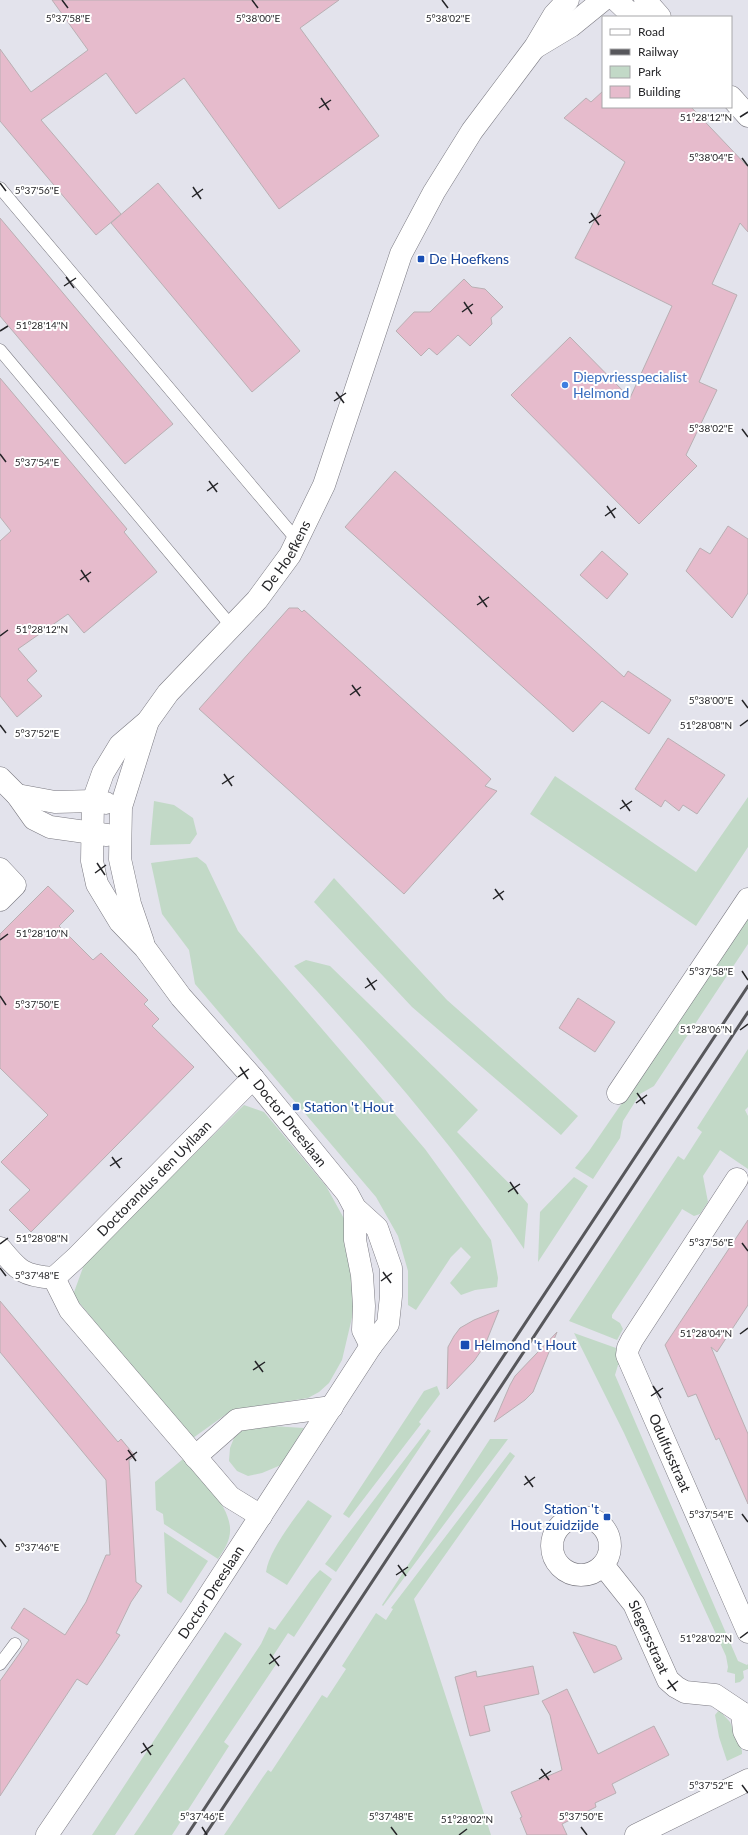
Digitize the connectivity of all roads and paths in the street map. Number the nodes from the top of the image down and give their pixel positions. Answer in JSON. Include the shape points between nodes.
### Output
{"nodes":[{"id":1,"x":568,"y":0,"type":"edge"},
{"id":2,"x":603,"y":0,"type":"edge"},
{"id":3,"x":616,"y":0,"type":"edge"},
{"id":4,"x":644,"y":0,"type":"edge"},
{"id":5,"x":633,"y":16,"type":"edge"},
{"id":6,"x":659,"y":16,"type":"edge"},
{"id":7,"x":535,"y":47,"type":"junction"},
{"id":8,"x":732,"y":99,"type":"edge"},
{"id":9,"x":748,"y":116,"type":"edge"},
{"id":10,"x":0,"y":188,"type":"edge"},
{"id":11,"x":0,"y":350,"type":"edge"},
{"id":12,"x":297,"y":540,"type":"junction"},
{"id":13,"x":232,"y":627,"type":"junction"},
{"id":14,"x":148,"y":721,"type":"junction"},
{"id":15,"x":0,"y":778,"type":"edge"},
{"id":16,"x":17,"y":796,"type":"junction"},
{"id":17,"x":93,"y":800,"type":"junction"},
{"id":18,"x":121,"y":806,"type":"junction"},
{"id":19,"x":92,"y":834,"type":"junction"},
{"id":20,"x":120,"y":837,"type":"junction"},
{"id":21,"x":0,"y":869,"type":"edge"},
{"id":22,"x":748,"y":899,"type":"edge"},
{"id":23,"x":0,"y":900,"type":"edge"},
{"id":24,"x":145,"y":948,"type":"junction"},
{"id":25,"x":253,"y":1078,"type":"junction"},
{"id":26,"x":618,"y":1093,"type":"dead end"},
{"id":27,"x":742,"y":1183,"type":"edge"},
{"id":28,"x":355,"y":1208,"type":"junction"},
{"id":29,"x":0,"y":1248,"type":"edge"},
{"id":30,"x":54,"y":1278,"type":"junction"},
{"id":31,"x":371,"y":1346,"type":"junction"},
{"id":32,"x":332,"y":1407,"type":"junction"},
{"id":33,"x":195,"y":1457,"type":"junction"},
{"id":34,"x":261,"y":1516,"type":"junction"},
{"id":35,"x":603,"y":1565,"type":"dead end"},
{"id":36,"x":748,"y":1632,"type":"edge"},
{"id":37,"x":15,"y":1644,"type":"dead end"},
{"id":38,"x":0,"y":1664,"type":"edge"},
{"id":39,"x":745,"y":1710,"type":"edge"},
{"id":40,"x":748,"y":1739,"type":"edge"},
{"id":41,"x":748,"y":1780,"type":"edge"},
{"id":42,"x":47,"y":1835,"type":"edge"},
{"id":43,"x":636,"y":1835,"type":"edge"}],
"edges":[{"from":1,"to":7,"type":"street","name":"De Hoefkens","via":[[554,15]]},
{"from":2,"to":7,"type":"street","name":"De Hoefkens","via":[[571,26]]},
{"from":3,"to":5,"type":"street"},
{"from":4,"to":6,"type":"street"},
{"from":7,"to":12,"type":"street","name":"De Hoefkens","via":[[472,131],[434,192],[401,254],[324,485]]},
{"from":8,"to":9,"type":"street"},
{"from":10,"to":12,"type":"lane"},
{"from":11,"to":13,"type":"lane"},
{"from":12,"to":13,"type":"street","name":"De Hoefkens","via":[[290,555],[258,600]]},
{"from":13,"to":14,"type":"street","name":"De Hoefkens","via":[[168,693]]},
{"from":14,"to":17,"type":"street","name":"De Hoefkens","via":[[120,745],[103,773]]},
{"from":14,"to":18,"type":"street","name":"De Hoefkens"},
{"from":15,"to":16,"type":"street"},
{"from":16,"to":17,"type":"street","via":[[55,802]]},
{"from":16,"to":19,"type":"street","via":[[34,819],[50,827]]},
{"from":17,"to":18,"type":"street"},
{"from":17,"to":19,"type":"street","name":"Doctor Dreeslaan"},
{"from":18,"to":20,"type":"street","name":"Doctor Dreeslaan"},
{"from":19,"to":20,"type":"street"},
{"from":19,"to":24,"type":"street","name":"Doctor Dreeslaan","via":[[92,862],[97,884],[120,922]]},
{"from":20,"to":24,"type":"street","name":"Doctor Dreeslaan","via":[[120,859],[130,904]]},
{"from":21,"to":23,"type":"street","via":[[15,885]]},
{"from":22,"to":26,"type":"street"},
{"from":24,"to":25,"type":"street","name":"Doctor Dreeslaan","via":[[181,997]]},
{"from":25,"to":28,"type":"street","name":"Doctor Dreeslaan","via":[[347,1193]]},
{"from":25,"to":30,"type":"street","name":"Doctorandus den Uyllaan"},
{"from":27,"to":36,"type":"street","name":"Odulfusstraat","via":[[632,1340],[627,1355]]},
{"from":28,"to":31,"type":"street","name":"Doctor Dreeslaan","via":[[355,1240],[362,1275],[363,1330]]},
{"from":28,"to":31,"type":"street","name":"Doctor Dreeslaan","via":[[377,1228],[391,1268],[388,1324]]},
{"from":29,"to":30,"type":"street","via":[[18,1269],[36,1277]]},
{"from":30,"to":33,"type":"street","via":[[70,1310]]},
{"from":31,"to":32,"type":"street","name":"Doctor Dreeslaan"},
{"from":32,"to":33,"type":"street","via":[[237,1420]]},
{"from":32,"to":34,"type":"street","name":"Doctor Dreeslaan"},
{"from":33,"to":34,"type":"street","via":[[230,1497]]},
{"from":34,"to":42,"type":"street","name":"Doctor Dreeslaan"},
{"from":35,"to":39,"type":"street","name":"Slegersstraat","via":[[634,1604],[668,1680],[685,1692],[715,1695]]},
{"from":37,"to":38,"type":"lane"},
{"from":39,"to":40,"type":"street","name":"Slegersstraat","via":[[744,1731]]},
{"from":41,"to":43,"type":"street"}]}
